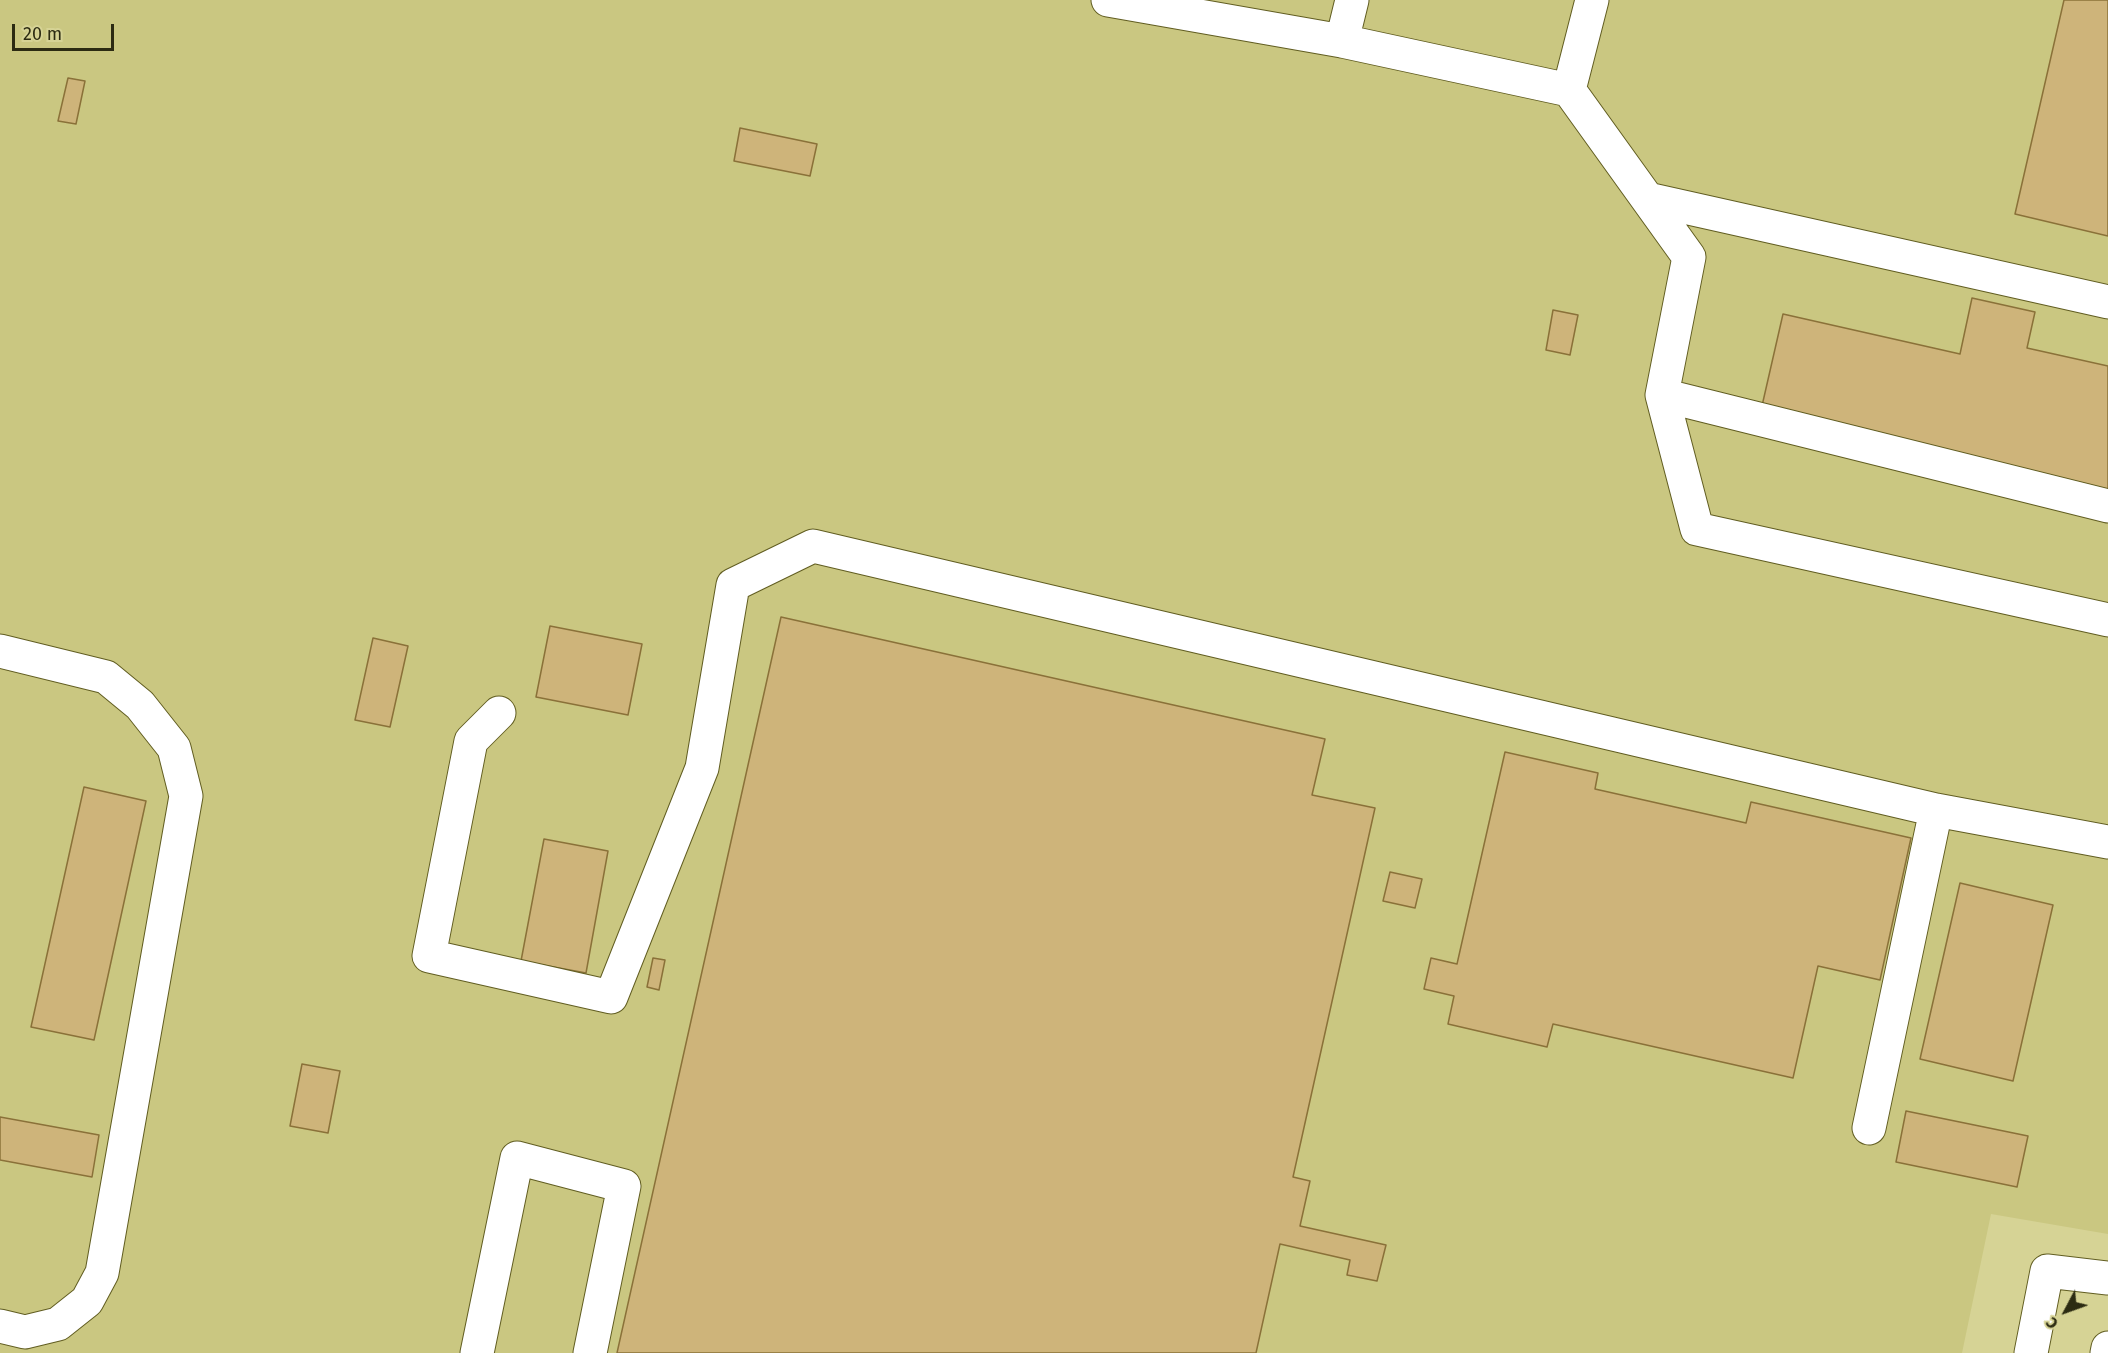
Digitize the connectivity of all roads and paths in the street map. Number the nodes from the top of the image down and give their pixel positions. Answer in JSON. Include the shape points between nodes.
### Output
{"nodes":[{"id":1,"x":1108,"y":0,"type":"edge"},
{"id":2,"x":1352,"y":0,"type":"edge"},
{"id":3,"x":1593,"y":0,"type":"edge"},
{"id":4,"x":1342,"y":41,"type":"junction"},
{"id":5,"x":1569,"y":90,"type":"junction"},
{"id":6,"x":1648,"y":199,"type":"junction"},
{"id":7,"x":2108,"y":302,"type":"edge"},
{"id":8,"x":1662,"y":395,"type":"junction"},
{"id":9,"x":2108,"y":506,"type":"edge"},
{"id":10,"x":2108,"y":620,"type":"edge"},
{"id":11,"x":0,"y":651,"type":"edge"},
{"id":12,"x":499,"y":713,"type":"dead end"},
{"id":13,"x":1936,"y":810,"type":"junction"},
{"id":14,"x":2108,"y":842,"type":"edge"},
{"id":15,"x":1869,"y":1128,"type":"dead end"},
{"id":16,"x":2108,"y":1278,"type":"edge"},
{"id":17,"x":0,"y":1326,"type":"edge"},
{"id":18,"x":2108,"y":1348,"type":"edge"},
{"id":19,"x":477,"y":1353,"type":"edge"},
{"id":20,"x":590,"y":1353,"type":"edge"},
{"id":21,"x":2031,"y":1353,"type":"edge"},
{"id":22,"x":2107,"y":1353,"type":"edge"}],
"edges":[{"from":1,"to":4,"type":"street"},
{"from":2,"to":4,"type":"street"},
{"from":3,"to":5,"type":"street"},
{"from":4,"to":5,"type":"street"},
{"from":5,"to":6,"type":"street"},
{"from":6,"to":7,"type":"street"},
{"from":6,"to":8,"type":"street","via":[[1689,258]]},
{"from":8,"to":9,"type":"street"},
{"from":8,"to":10,"type":"street","via":[[1697,529]]},
{"from":11,"to":17,"type":"street","via":[[106,677],[140,705],[174,748],[186,796],[102,1273],[87,1301],[58,1324],[25,1332]]},
{"from":12,"to":13,"type":"street","via":[[471,741],[429,956],[611,997],[702,768],[733,585],[813,546]]},
{"from":13,"to":14,"type":"street"},
{"from":13,"to":15,"type":"street"},
{"from":16,"to":21,"type":"street","via":[[2047,1271]]},
{"from":18,"to":22,"type":"street"},
{"from":19,"to":20,"type":"street","via":[[517,1158],[624,1186]]}]}
